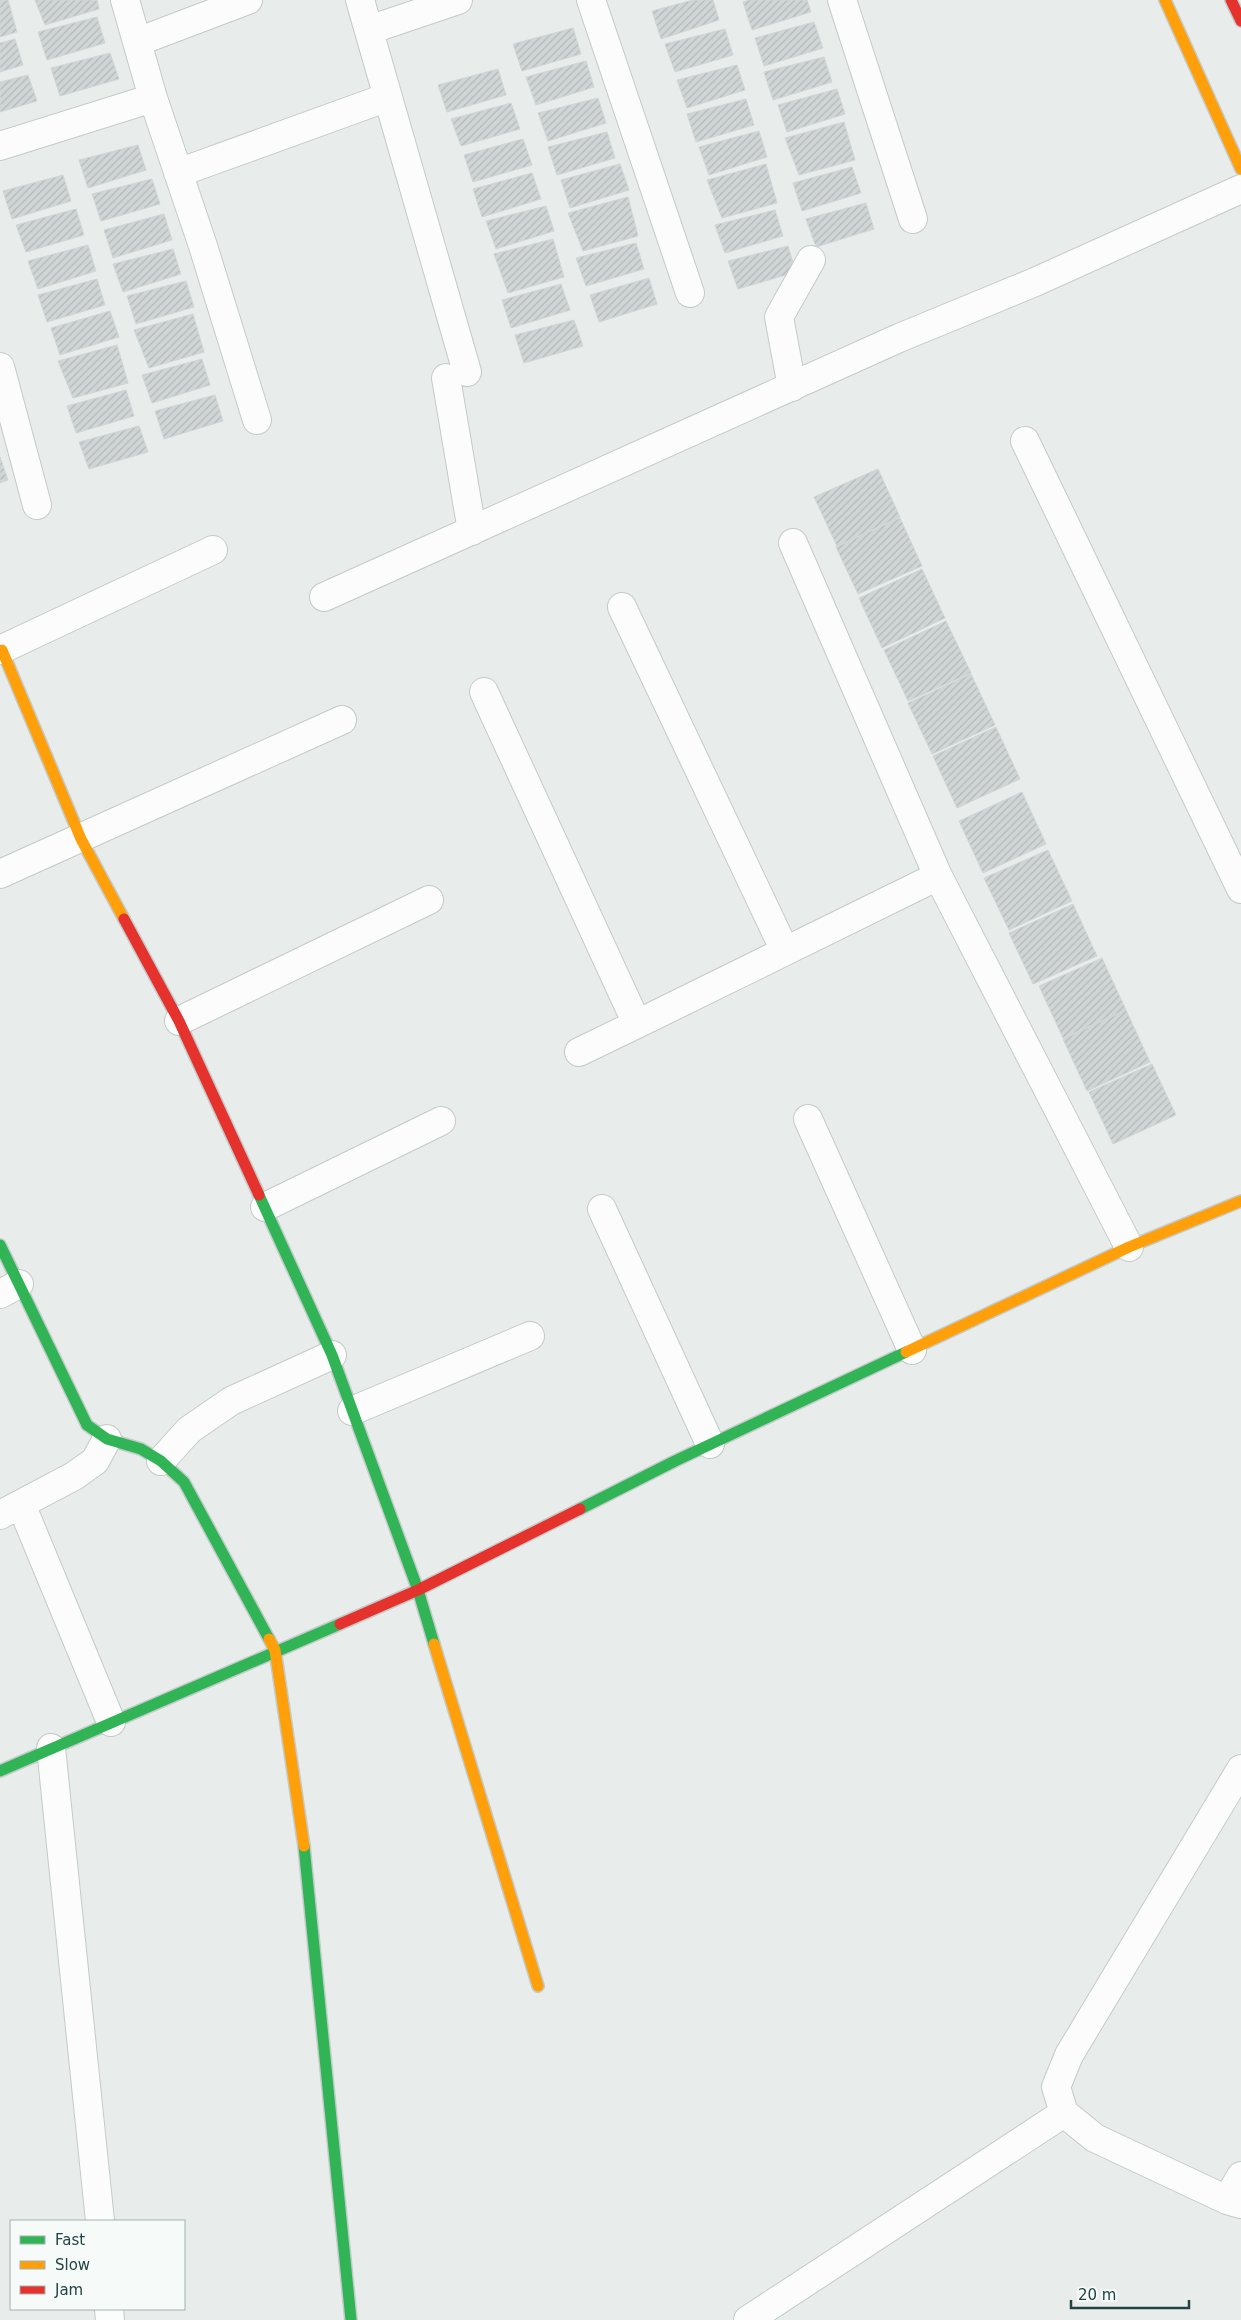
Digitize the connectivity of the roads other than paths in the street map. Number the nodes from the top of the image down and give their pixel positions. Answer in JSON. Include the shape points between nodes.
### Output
{"nodes":[{"id":1,"x":125,"y":0,"type":"edge"},
{"id":2,"x":248,"y":0,"type":"edge"},
{"id":3,"x":360,"y":0,"type":"edge"},
{"id":4,"x":458,"y":0,"type":"edge"},
{"id":5,"x":591,"y":0,"type":"edge"},
{"id":6,"x":842,"y":0,"type":"edge"},
{"id":7,"x":1165,"y":0,"type":"edge"},
{"id":8,"x":1231,"y":0,"type":"edge"},
{"id":9,"x":1241,"y":21,"type":"edge"},
{"id":10,"x":369,"y":30,"type":"junction"},
{"id":11,"x":137,"y":42,"type":"junction"},
{"id":12,"x":388,"y":97,"type":"junction"},
{"id":13,"x":153,"y":98,"type":"junction"},
{"id":14,"x":0,"y":146,"type":"edge"},
{"id":15,"x":1241,"y":169,"type":"edge"},
{"id":16,"x":178,"y":173,"type":"junction"},
{"id":17,"x":1241,"y":189,"type":"edge"},
{"id":18,"x":913,"y":219,"type":"dead end"},
{"id":19,"x":812,"y":260,"type":"dead end"},
{"id":20,"x":690,"y":293,"type":"dead end"},
{"id":21,"x":0,"y":367,"type":"edge"},
{"id":22,"x":792,"y":386,"type":"junction"},
{"id":23,"x":257,"y":420,"type":"dead end"},
{"id":24,"x":1025,"y":441,"type":"dead end"},
{"id":25,"x":37,"y":505,"type":"dead end"},
{"id":26,"x":472,"y":531,"type":"junction"},
{"id":27,"x":793,"y":543,"type":"dead end"},
{"id":28,"x":213,"y":550,"type":"dead end"},
{"id":29,"x":324,"y":597,"type":"dead end"},
{"id":30,"x":622,"y":607,"type":"dead end"},
{"id":31,"x":1,"y":650,"type":"edge"},
{"id":32,"x":484,"y":692,"type":"dead end"},
{"id":33,"x":342,"y":720,"type":"dead end"},
{"id":34,"x":81,"y":839,"type":"junction"},
{"id":35,"x":0,"y":874,"type":"edge"},
{"id":36,"x":938,"y":876,"type":"junction"},
{"id":37,"x":1241,"y":889,"type":"edge"},
{"id":38,"x":429,"y":900,"type":"dead end"},
{"id":39,"x":785,"y":951,"type":"junction"},
{"id":40,"x":179,"y":1021,"type":"junction"},
{"id":41,"x":637,"y":1024,"type":"junction"},
{"id":42,"x":579,"y":1052,"type":"dead end"},
{"id":43,"x":808,"y":1119,"type":"dead end"},
{"id":44,"x":441,"y":1120,"type":"dead end"},
{"id":45,"x":1241,"y":1201,"type":"edge"},
{"id":46,"x":265,"y":1207,"type":"junction"},
{"id":47,"x":602,"y":1209,"type":"dead end"},
{"id":48,"x":0,"y":1245,"type":"edge"},
{"id":49,"x":1129,"y":1248,"type":"junction"},
{"id":50,"x":10,"y":1289,"type":"edge"},
{"id":51,"x":530,"y":1336,"type":"dead end"},
{"id":52,"x":912,"y":1350,"type":"junction"},
{"id":53,"x":332,"y":1355,"type":"junction"},
{"id":54,"x":352,"y":1411,"type":"junction"},
{"id":55,"x":107,"y":1439,"type":"junction"},
{"id":56,"x":710,"y":1444,"type":"junction"},
{"id":57,"x":162,"y":1461,"type":"junction"},
{"id":58,"x":10,"y":1509,"type":"edge"},
{"id":59,"x":418,"y":1590,"type":"junction"},
{"id":60,"x":275,"y":1650,"type":"junction"},
{"id":61,"x":112,"y":1722,"type":"junction"},
{"id":62,"x":50,"y":1748,"type":"junction"},
{"id":63,"x":1241,"y":1769,"type":"edge"},
{"id":64,"x":0,"y":1771,"type":"edge"},
{"id":65,"x":538,"y":1986,"type":"dead end"},
{"id":66,"x":1064,"y":2113,"type":"junction"},
{"id":67,"x":1241,"y":2176,"type":"edge"},
{"id":68,"x":1234,"y":2202,"type":"edge"},
{"id":69,"x":100,"y":2220,"type":"edge"},
{"id":70,"x":351,"y":2320,"type":"edge"},
{"id":71,"x":748,"y":2320,"type":"edge"}],
"edges":[{"from":1,"to":11,"type":"street"},
{"from":2,"to":11,"type":"street"},
{"from":3,"to":10,"type":"street"},
{"from":4,"to":10,"type":"street"},
{"from":5,"to":20,"type":"street"},
{"from":6,"to":18,"type":"street"},
{"from":7,"to":15,"type":"street"},
{"from":8,"to":9,"type":"street"},
{"from":10,"to":12,"type":"street"},
{"from":11,"to":13,"type":"street"},
{"from":12,"to":16,"type":"street"},
{"from":12,"to":26,"type":"street","via":[[456,375]]},
{"from":13,"to":14,"type":"street"},
{"from":13,"to":16,"type":"street"},
{"from":16,"to":23,"type":"street"},
{"from":17,"to":22,"type":"street"},
{"from":19,"to":22,"type":"street","via":[[780,317]]},
{"from":21,"to":25,"type":"street"},
{"from":22,"to":26,"type":"street"},
{"from":24,"to":37,"type":"street"},
{"from":26,"to":29,"type":"street"},
{"from":27,"to":36,"type":"street"},
{"from":28,"to":31,"type":"street"},
{"from":30,"to":39,"type":"street"},
{"from":31,"to":34,"type":"street"},
{"from":32,"to":41,"type":"street"},
{"from":33,"to":34,"type":"street"},
{"from":34,"to":35,"type":"street"},
{"from":34,"to":40,"type":"street"},
{"from":36,"to":39,"type":"street"},
{"from":36,"to":49,"type":"street"},
{"from":38,"to":40,"type":"street"},
{"from":39,"to":41,"type":"street"},
{"from":40,"to":46,"type":"street"},
{"from":41,"to":42,"type":"street"},
{"from":43,"to":52,"type":"street"},
{"from":44,"to":46,"type":"street"},
{"from":45,"to":49,"type":"street"},
{"from":46,"to":53,"type":"street"},
{"from":47,"to":56,"type":"street"},
{"from":48,"to":50,"type":"street"},
{"from":49,"to":52,"type":"street"},
{"from":50,"to":55,"type":"street","via":[[87,1425]]},
{"from":51,"to":54,"type":"street"},
{"from":52,"to":56,"type":"street"},
{"from":53,"to":54,"type":"street"},
{"from":53,"to":57,"type":"street","via":[[231,1401],[189,1430]]},
{"from":54,"to":59,"type":"street"},
{"from":55,"to":57,"type":"street","via":[[141,1449]]},
{"from":55,"to":58,"type":"street","via":[[95,1461],[74,1476]]},
{"from":56,"to":59,"type":"street"},
{"from":57,"to":60,"type":"street","via":[[184,1482]]},
{"from":58,"to":61,"type":"street"},
{"from":59,"to":60,"type":"street"},
{"from":59,"to":65,"type":"street"},
{"from":60,"to":61,"type":"street"},
{"from":60,"to":70,"type":"street","via":[[303,1834]]},
{"from":61,"to":62,"type":"street"},
{"from":62,"to":64,"type":"street"},
{"from":62,"to":69,"type":"street"},
{"from":63,"to":66,"type":"street","via":[[1070,2055],[1056,2087]]},
{"from":66,"to":68,"type":"street","via":[[1095,2138]]},
{"from":66,"to":71,"type":"street"},
{"from":67,"to":68,"type":"street"}]}
